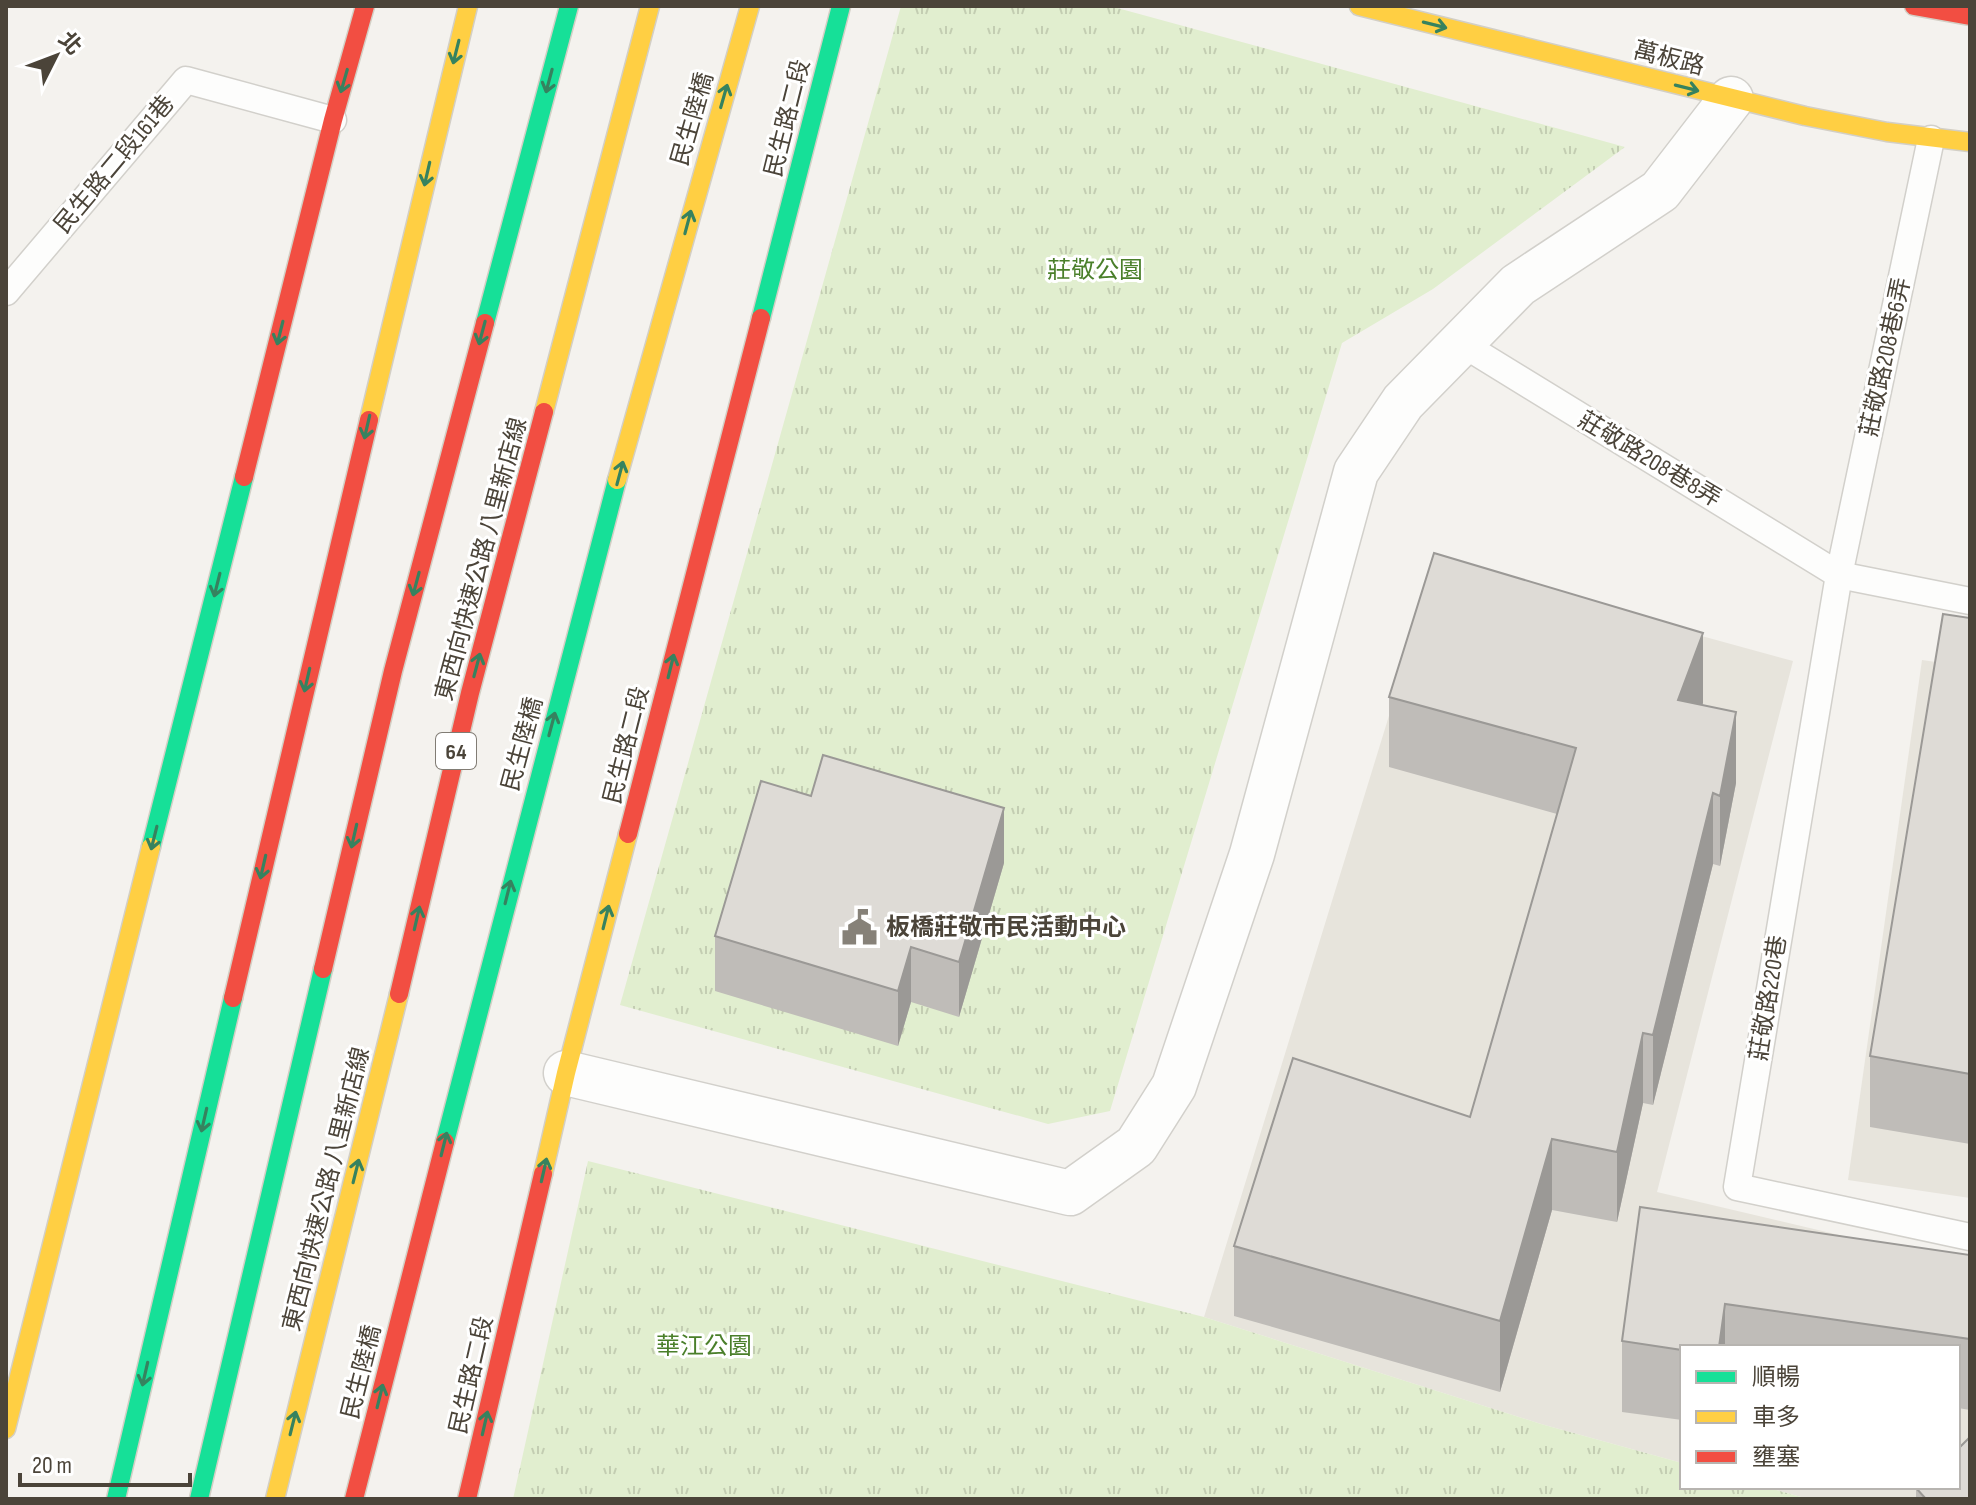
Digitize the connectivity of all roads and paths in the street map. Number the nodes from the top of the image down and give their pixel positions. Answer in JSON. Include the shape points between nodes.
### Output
{"nodes":[{"id":1,"x":365,"y":6,"type":"edge"},
{"id":2,"x":468,"y":6,"type":"edge"},
{"id":3,"x":569,"y":6,"type":"edge"},
{"id":4,"x":650,"y":6,"type":"edge"},
{"id":5,"x":750,"y":6,"type":"edge"},
{"id":6,"x":841,"y":6,"type":"edge"},
{"id":7,"x":1359,"y":6,"type":"edge"},
{"id":8,"x":1914,"y":6,"type":"edge"},
{"id":9,"x":1970,"y":16,"type":"edge"},
{"id":10,"x":1731,"y":99,"type":"junction"},
{"id":11,"x":333,"y":120,"type":"junction"},
{"id":12,"x":1931,"y":139,"type":"junction"},
{"id":13,"x":1970,"y":142,"type":"edge"},
{"id":14,"x":6,"y":292,"type":"edge"},
{"id":15,"x":1461,"y":343,"type":"junction"},
{"id":16,"x":1839,"y":575,"type":"junction"},
{"id":17,"x":1970,"y":601,"type":"edge"},
{"id":18,"x":566,"y":1073,"type":"junction"},
{"id":19,"x":1970,"y":1237,"type":"edge"},
{"id":20,"x":6,"y":1429,"type":"edge"},
{"id":21,"x":116,"y":1499,"type":"edge"},
{"id":22,"x":199,"y":1499,"type":"edge"},
{"id":23,"x":275,"y":1499,"type":"edge"},
{"id":24,"x":354,"y":1499,"type":"edge"},
{"id":25,"x":467,"y":1499,"type":"edge"}],
"edges":[{"from":1,"to":11,"type":"main road","one_way":true},
{"from":2,"to":21,"type":"main road","one_way":true},
{"from":3,"to":22,"type":"main road","one_way":true,"via":[[393,671]]},
{"from":23,"to":4,"type":"main road","name":"東西向快速公路 八里新店線","number":"64","one_way":true,"via":[[470,693]]},
{"from":24,"to":5,"type":"main road","name":"民生陸橋","one_way":true,"via":[[532,799]]},
{"from":18,"to":6,"type":"main road","name":"民生路二段","one_way":true},
{"from":7,"to":10,"type":"main road","name":"萬板路","one_way":true},
{"from":8,"to":9,"type":"main road"},
{"from":10,"to":12,"type":"main road","name":"萬板路"},
{"from":10,"to":15,"type":"street","via":[[1660,191],[1518,285]]},
{"from":11,"to":14,"type":"lane","name":"民生路二段161巷","via":[[186,80]]},
{"from":11,"to":20,"type":"main road","one_way":true},
{"from":12,"to":13,"type":"main road","name":"萬板路"},
{"from":12,"to":16,"type":"lane","name":"莊敬路208巷6弄"},
{"from":15,"to":16,"type":"lane","name":"莊敬路208巷8弄"},
{"from":15,"to":18,"type":"street","via":[[1403,402],[1356,472],[1228,928],[1174,1086],[1136,1146],[1070,1193]]},
{"from":16,"to":17,"type":"lane"},
{"from":16,"to":19,"type":"lane","name":"莊敬路220巷","via":[[1737,1187]]},
{"from":25,"to":18,"type":"main road","name":"民生路二段","one_way":true}]}
